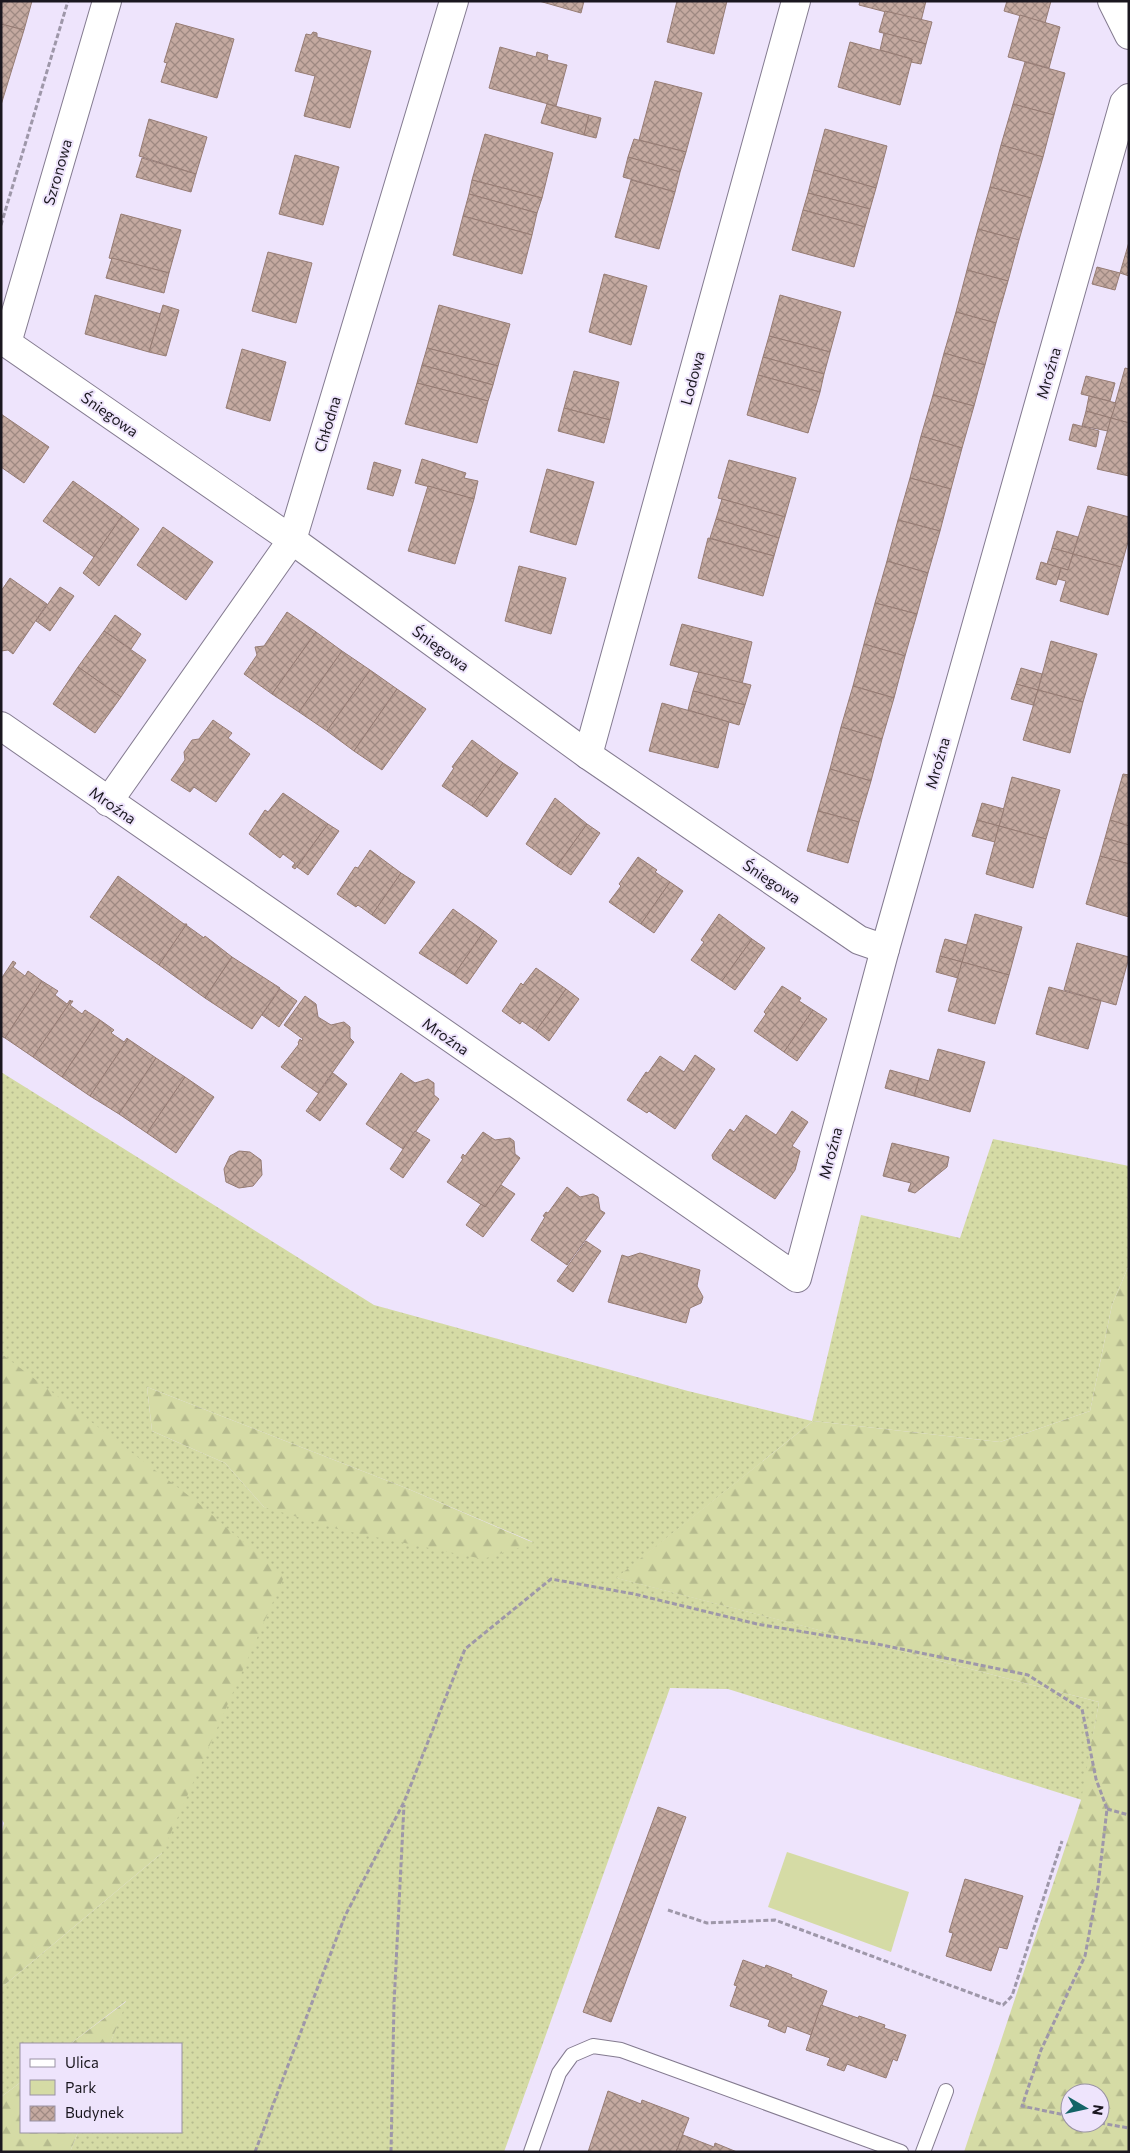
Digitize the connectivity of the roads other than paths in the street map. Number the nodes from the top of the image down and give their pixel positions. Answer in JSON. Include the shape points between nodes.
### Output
{"nodes":[{"id":1,"x":107,"y":1,"type":"edge"},
{"id":2,"x":454,"y":1,"type":"edge"},
{"id":3,"x":796,"y":1,"type":"edge"},
{"id":4,"x":1112,"y":1,"type":"edge"},
{"id":5,"x":1129,"y":35,"type":"edge"},
{"id":6,"x":1129,"y":98,"type":"edge"},
{"id":7,"x":4,"y":341,"type":"edge"},
{"id":8,"x":292,"y":540,"type":"junction"},
{"id":9,"x":1,"y":726,"type":"edge"},
{"id":10,"x":588,"y":755,"type":"junction"},
{"id":11,"x":108,"y":802,"type":"junction"},
{"id":12,"x":885,"y":949,"type":"junction"},
{"id":13,"x":946,"y":2091,"type":"dead end"},
{"id":14,"x":531,"y":2152,"type":"edge"},
{"id":15,"x":901,"y":2152,"type":"edge"},
{"id":16,"x":924,"y":2152,"type":"edge"}],
"edges":[{"from":1,"to":7,"type":"street","name":"Szronowa"},
{"from":2,"to":8,"type":"street","name":"Chłodna"},
{"from":3,"to":10,"type":"street","name":"Lodowa"},
{"from":4,"to":5,"type":"street"},
{"from":6,"to":12,"type":"street","name":"Mroźna","via":[[1121,113]]},
{"from":7,"to":8,"type":"street","name":"Śniegowa"},
{"from":8,"to":10,"type":"street","name":"Śniegowa"},
{"from":8,"to":11,"type":"street","name":"Chłodna"},
{"from":9,"to":11,"type":"street","name":"Mroźna"},
{"from":10,"to":12,"type":"street","name":"Śniegowa","via":[[859,940]]},
{"from":11,"to":12,"type":"street","name":"Mroźna","via":[[797,1278]]},
{"from":13,"to":16,"type":"lane"},
{"from":14,"to":15,"type":"lane","via":[[559,2073],[572,2055],[593,2046],[621,2050]]}]}
